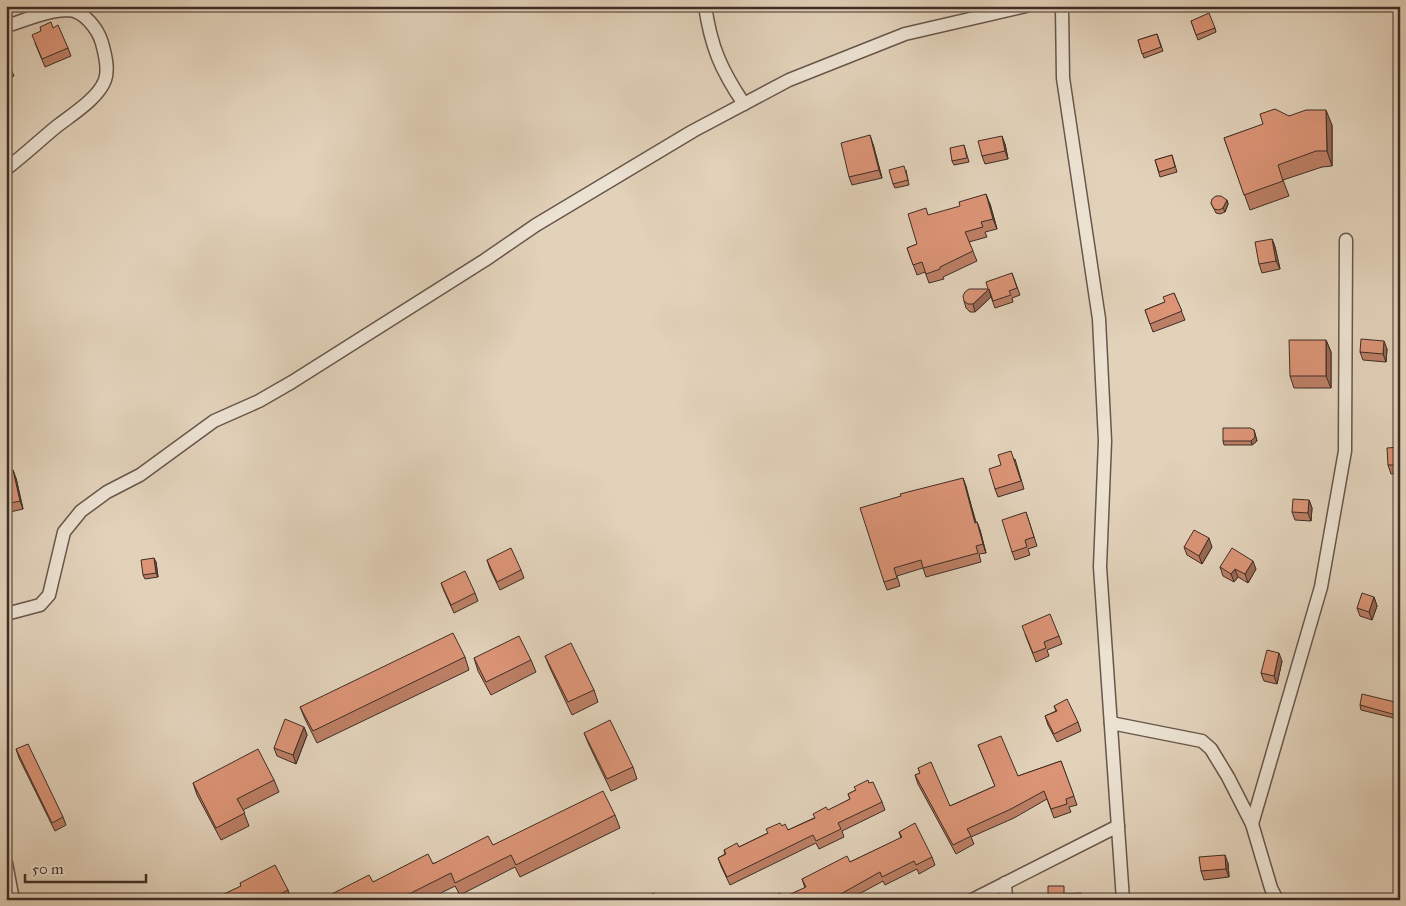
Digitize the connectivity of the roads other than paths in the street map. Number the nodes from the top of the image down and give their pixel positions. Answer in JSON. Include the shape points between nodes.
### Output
{"nodes":[{"id":1,"x":705,"y":6,"type":"edge"},
{"id":2,"x":1026,"y":6,"type":"edge"},
{"id":3,"x":1062,"y":6,"type":"edge"},
{"id":4,"x":6,"y":26,"type":"edge"},
{"id":5,"x":744,"y":104,"type":"junction"},
{"id":6,"x":6,"y":169,"type":"edge"},
{"id":7,"x":1346,"y":240,"type":"dead end"},
{"id":8,"x":6,"y":614,"type":"edge"},
{"id":9,"x":1111,"y":723,"type":"junction"},
{"id":10,"x":1252,"y":824,"type":"junction"},
{"id":11,"x":1118,"y":826,"type":"junction"},
{"id":12,"x":6,"y":863,"type":"edge"},
{"id":13,"x":1005,"y":883,"type":"junction"},
{"id":14,"x":13,"y":900,"type":"edge"},
{"id":15,"x":972,"y":900,"type":"edge"},
{"id":16,"x":1006,"y":900,"type":"edge"},
{"id":17,"x":1123,"y":900,"type":"edge"},
{"id":18,"x":1277,"y":900,"type":"edge"}],
"edges":[{"from":1,"to":5,"type":"street","via":[[713,46]]},
{"from":2,"to":5,"type":"street","via":[[905,34],[789,80]]},
{"from":3,"to":9,"type":"street","via":[[1063,78],[1099,320],[1105,441],[1100,567]]},
{"from":4,"to":6,"type":"street","via":[[71,10],[84,16],[95,28],[106,61],[105,80],[94,95]]},
{"from":5,"to":8,"type":"street","via":[[536,224],[292,382],[214,421],[140,475],[107,492],[81,511],[64,532],[50,595],[40,605]]},
{"from":7,"to":10,"type":"street","via":[[1345,451],[1321,587]]},
{"from":9,"to":10,"type":"street","via":[[1202,741],[1211,749],[1228,777]]},
{"from":9,"to":11,"type":"street"},
{"from":10,"to":18,"type":"street"},
{"from":11,"to":13,"type":"street"},
{"from":11,"to":17,"type":"street"},
{"from":12,"to":14,"type":"street"},
{"from":13,"to":15,"type":"street"},
{"from":13,"to":16,"type":"street"}]}
